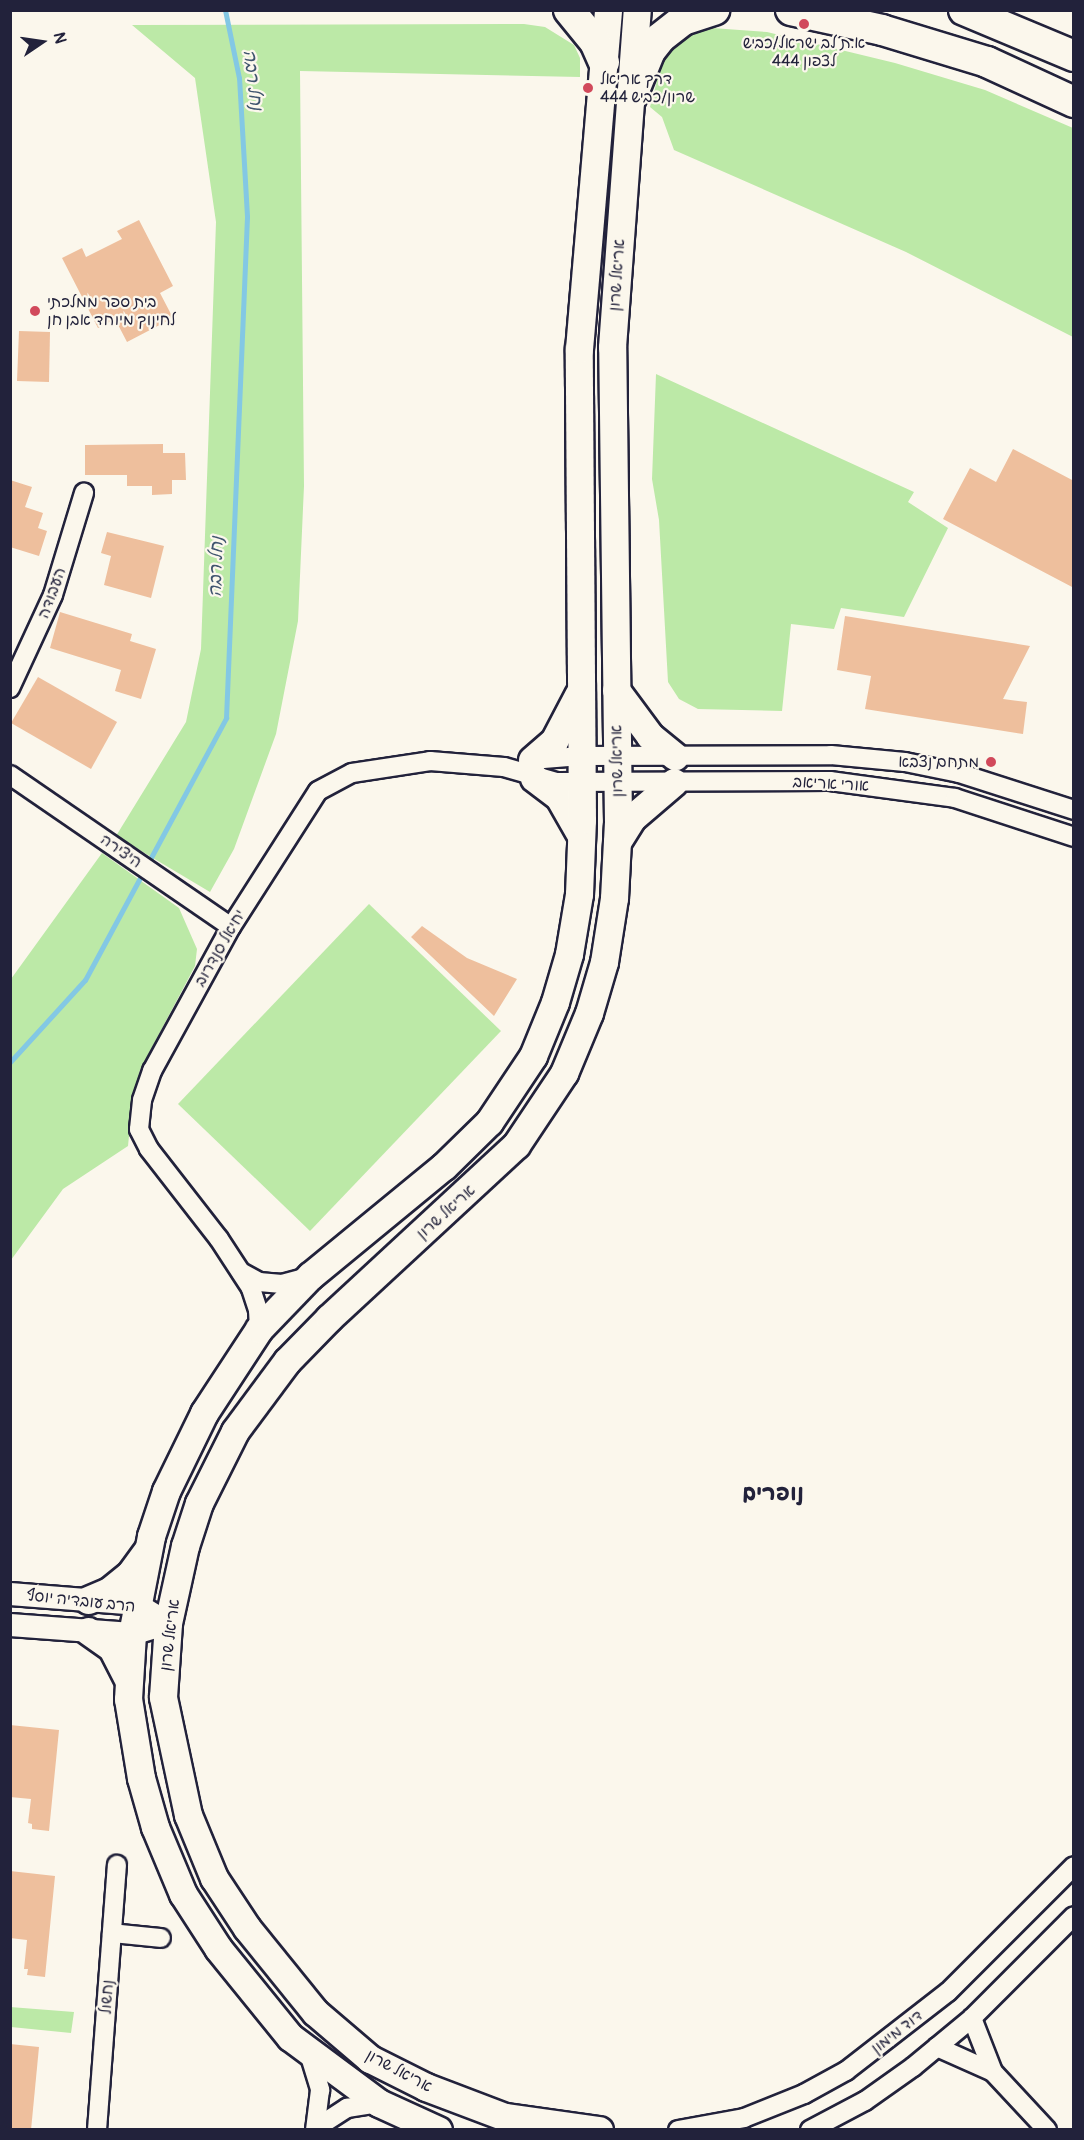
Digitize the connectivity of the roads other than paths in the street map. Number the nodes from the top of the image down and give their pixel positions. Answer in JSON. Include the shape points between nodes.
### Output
{"nodes":[{"id":1,"x":569,"y":10,"type":"edge"},
{"id":2,"x":608,"y":10,"type":"edge"},
{"id":3,"x":637,"y":10,"type":"edge"},
{"id":4,"x":714,"y":10,"type":"edge"},
{"id":5,"x":790,"y":10,"type":"edge"},
{"id":6,"x":964,"y":10,"type":"edge"},
{"id":7,"x":1074,"y":56,"type":"edge"},
{"id":8,"x":604,"y":62,"type":"junction"},
{"id":9,"x":631,"y":98,"type":"junction"},
{"id":10,"x":1074,"y":102,"type":"edge"},
{"id":11,"x":84,"y":493,"type":"dead end"},
{"id":12,"x":10,"y":688,"type":"edge"},
{"id":13,"x":581,"y":688,"type":"junction"},
{"id":14,"x":616,"y":690,"type":"junction"},
{"id":15,"x":581,"y":756,"type":"junction"},
{"id":16,"x":533,"y":769,"type":"junction"},
{"id":17,"x":674,"y":769,"type":"junction"},
{"id":18,"x":617,"y":770,"type":"junction"},
{"id":19,"x":10,"y":775,"type":"edge"},
{"id":20,"x":582,"y":783,"type":"junction"},
{"id":21,"x":1074,"y":810,"type":"edge"},
{"id":22,"x":581,"y":836,"type":"junction"},
{"id":23,"x":1074,"y":837,"type":"edge"},
{"id":24,"x":617,"y":842,"type":"junction"},
{"id":25,"x":231,"y":927,"type":"junction"},
{"id":26,"x":241,"y":1272,"type":"junction"},
{"id":27,"x":310,"y":1276,"type":"junction"},
{"id":28,"x":259,"y":1329,"type":"junction"},
{"id":29,"x":148,"y":1549,"type":"junction"},
{"id":30,"x":10,"y":1594,"type":"edge"},
{"id":31,"x":88,"y":1600,"type":"junction"},
{"id":32,"x":136,"y":1604,"type":"junction"},
{"id":33,"x":168,"y":1623,"type":"junction"},
{"id":34,"x":10,"y":1625,"type":"edge"},
{"id":35,"x":88,"y":1631,"type":"junction"},
{"id":36,"x":132,"y":1634,"type":"junction"},
{"id":37,"x":129,"y":1682,"type":"junction"},
{"id":38,"x":117,"y":1865,"type":"dead end"},
{"id":39,"x":1074,"y":1866,"type":"edge"},
{"id":40,"x":1074,"y":1916,"type":"edge"},
{"id":41,"x":112,"y":1933,"type":"junction"},
{"id":42,"x":161,"y":1938,"type":"dead end"},
{"id":43,"x":972,"y":2018,"type":"junction"},
{"id":44,"x":937,"y":2047,"type":"junction"},
{"id":45,"x":309,"y":2053,"type":"junction"},
{"id":46,"x":993,"y":2072,"type":"junction"},
{"id":47,"x":379,"y":2103,"type":"junction"},
{"id":48,"x":315,"y":2128,"type":"edge"},
{"id":49,"x":97,"y":2130,"type":"edge"},
{"id":50,"x":438,"y":2130,"type":"edge"},
{"id":51,"x":599,"y":2130,"type":"edge"},
{"id":52,"x":678,"y":2130,"type":"edge"},
{"id":53,"x":810,"y":2130,"type":"edge"},
{"id":54,"x":1047,"y":2130,"type":"edge"}],
"edges":[{"from":1,"to":8,"type":"main road","via":[[595,42]]},
{"from":2,"to":8,"type":"main road","name":"אריאל שרון"},
{"from":3,"to":9,"type":"main road","name":"אריאל שרון"},
{"from":4,"to":9,"type":"main road","via":[[683,20],[660,38],[650,51]]},
{"from":5,"to":10,"type":"main road","via":[[882,30],[987,62]]},
{"from":6,"to":7,"type":"main road"},
{"from":8,"to":13,"type":"main road","name":"אריאל שרון","via":[[579,349]]},
{"from":9,"to":14,"type":"main road","name":"אריאל שרון","via":[[610,416]]},
{"from":11,"to":12,"type":"street","name":"העבודה","via":[[53,595]]},
{"from":13,"to":15,"type":"main road","name":"אריאל שרון"},
{"from":13,"to":16,"type":"main road","via":[[554,741]]},
{"from":14,"to":17,"type":"main road"},
{"from":14,"to":18,"type":"main road","name":"אריאל שרון"},
{"from":15,"to":16,"type":"street","name":"יחיאל סנדרוב"},
{"from":15,"to":18,"type":"street","name":"יחיאל סנדרוב"},
{"from":15,"to":20,"type":"main road","name":"אריאל שרון"},
{"from":16,"to":20,"type":"street","name":"יחיאל סנדרוב"},
{"from":16,"to":22,"type":"main road","via":[[559,798]]},
{"from":16,"to":25,"type":"street","name":"יחיאל סנדרוב","via":[[430,761],[352,773],[318,791]]},
{"from":17,"to":18,"type":"street","name":"אורי אריאב"},
{"from":17,"to":18,"type":"street","name":"אורי אריאב"},
{"from":17,"to":21,"type":"street","name":"אורי אריאב","via":[[831,755],[905,762],[990,780]]},
{"from":17,"to":23,"type":"street","name":"אורי אריאב","via":[[901,788],[983,805]]},
{"from":17,"to":24,"type":"main road"},
{"from":18,"to":20,"type":"street","name":"אורי אריאב"},
{"from":18,"to":24,"type":"main road","name":"אריאל שרון"},
{"from":19,"to":25,"type":"street","name":"היצירה"},
{"from":20,"to":22,"type":"main road","name":"אריאל שרון"},
{"from":22,"to":27,"type":"main road","name":"אריאל שרון","via":[[579,894],[569,954],[555,1002],[533,1056],[517,1082],[489,1122],[444,1166]]},
{"from":24,"to":33,"type":"main road","name":"אריאל שרון","via":[[604,962],[589,1013],[564,1072],[516,1146],[329,1317],[252,1404],[199,1503]]},
{"from":25,"to":26,"type":"street","name":"יחיאל סנדרוב","via":[[152,1071],[142,1100],[139,1128],[149,1149]]},
{"from":26,"to":27,"type":"street","via":[[259,1282],[282,1284]]},
{"from":26,"to":28,"type":"street","name":"יחיאל סנדרוב","via":[[258,1310]]},
{"from":27,"to":28,"type":"main road","name":"אריאל שרון"},
{"from":28,"to":29,"type":"main road","name":"אריאל שרון","via":[[184,1450]]},
{"from":29,"to":31,"type":"main road","via":[[123,1579]]},
{"from":29,"to":32,"type":"main road","name":"אריאל שרון"},
{"from":30,"to":31,"type":"street","name":"הרב עובדיה יוסף"},
{"from":31,"to":32,"type":"street","name":"הרב עובדיה יוסף"},
{"from":32,"to":33,"type":"street","name":"הרב עובדיה יוסף"},
{"from":32,"to":36,"type":"main road","name":"אריאל שרון"},
{"from":33,"to":36,"type":"street","name":"הרב עובדיה יוסף"},
{"from":33,"to":51,"type":"main road","name":"אריאל שרון","via":[[163,1697],[188,1815],[214,1878],[247,1928],[315,2012],[370,2059],[426,2087],[505,2117]]},
{"from":34,"to":35,"type":"street","name":"הרב עובדיה יוסף"},
{"from":35,"to":36,"type":"street","name":"הרב עובדיה יוסף"},
{"from":35,"to":37,"type":"main road","via":[[112,1648]]},
{"from":36,"to":37,"type":"main road","name":"אריאל שרון"},
{"from":37,"to":45,"type":"main road","name":"אריאל שרון","via":[[128,1699],[141,1778],[155,1827],[183,1894],[218,1948],[290,2037]]},
{"from":38,"to":41,"type":"street","name":"נחשול"},
{"from":39,"to":52,"type":"street","name":"דוד מימון","via":[[948,1992],[846,2070],[804,2094],[744,2118]]},
{"from":40,"to":43,"type":"street"},
{"from":41,"to":42,"type":"street"},
{"from":41,"to":49,"type":"street","name":"נחשול"},
{"from":43,"to":44,"type":"street"},
{"from":43,"to":46,"type":"street"},
{"from":44,"to":46,"type":"street"},
{"from":44,"to":53,"type":"street","via":[[865,2101]]},
{"from":45,"to":47,"type":"main road","name":"אריאל שרון"},
{"from":45,"to":48,"type":"street","via":[[320,2090]]},
{"from":46,"to":54,"type":"street"},
{"from":47,"to":48,"type":"street","via":[[347,2108]]},
{"from":47,"to":50,"type":"main road","name":"אריאל שרון"}]}
